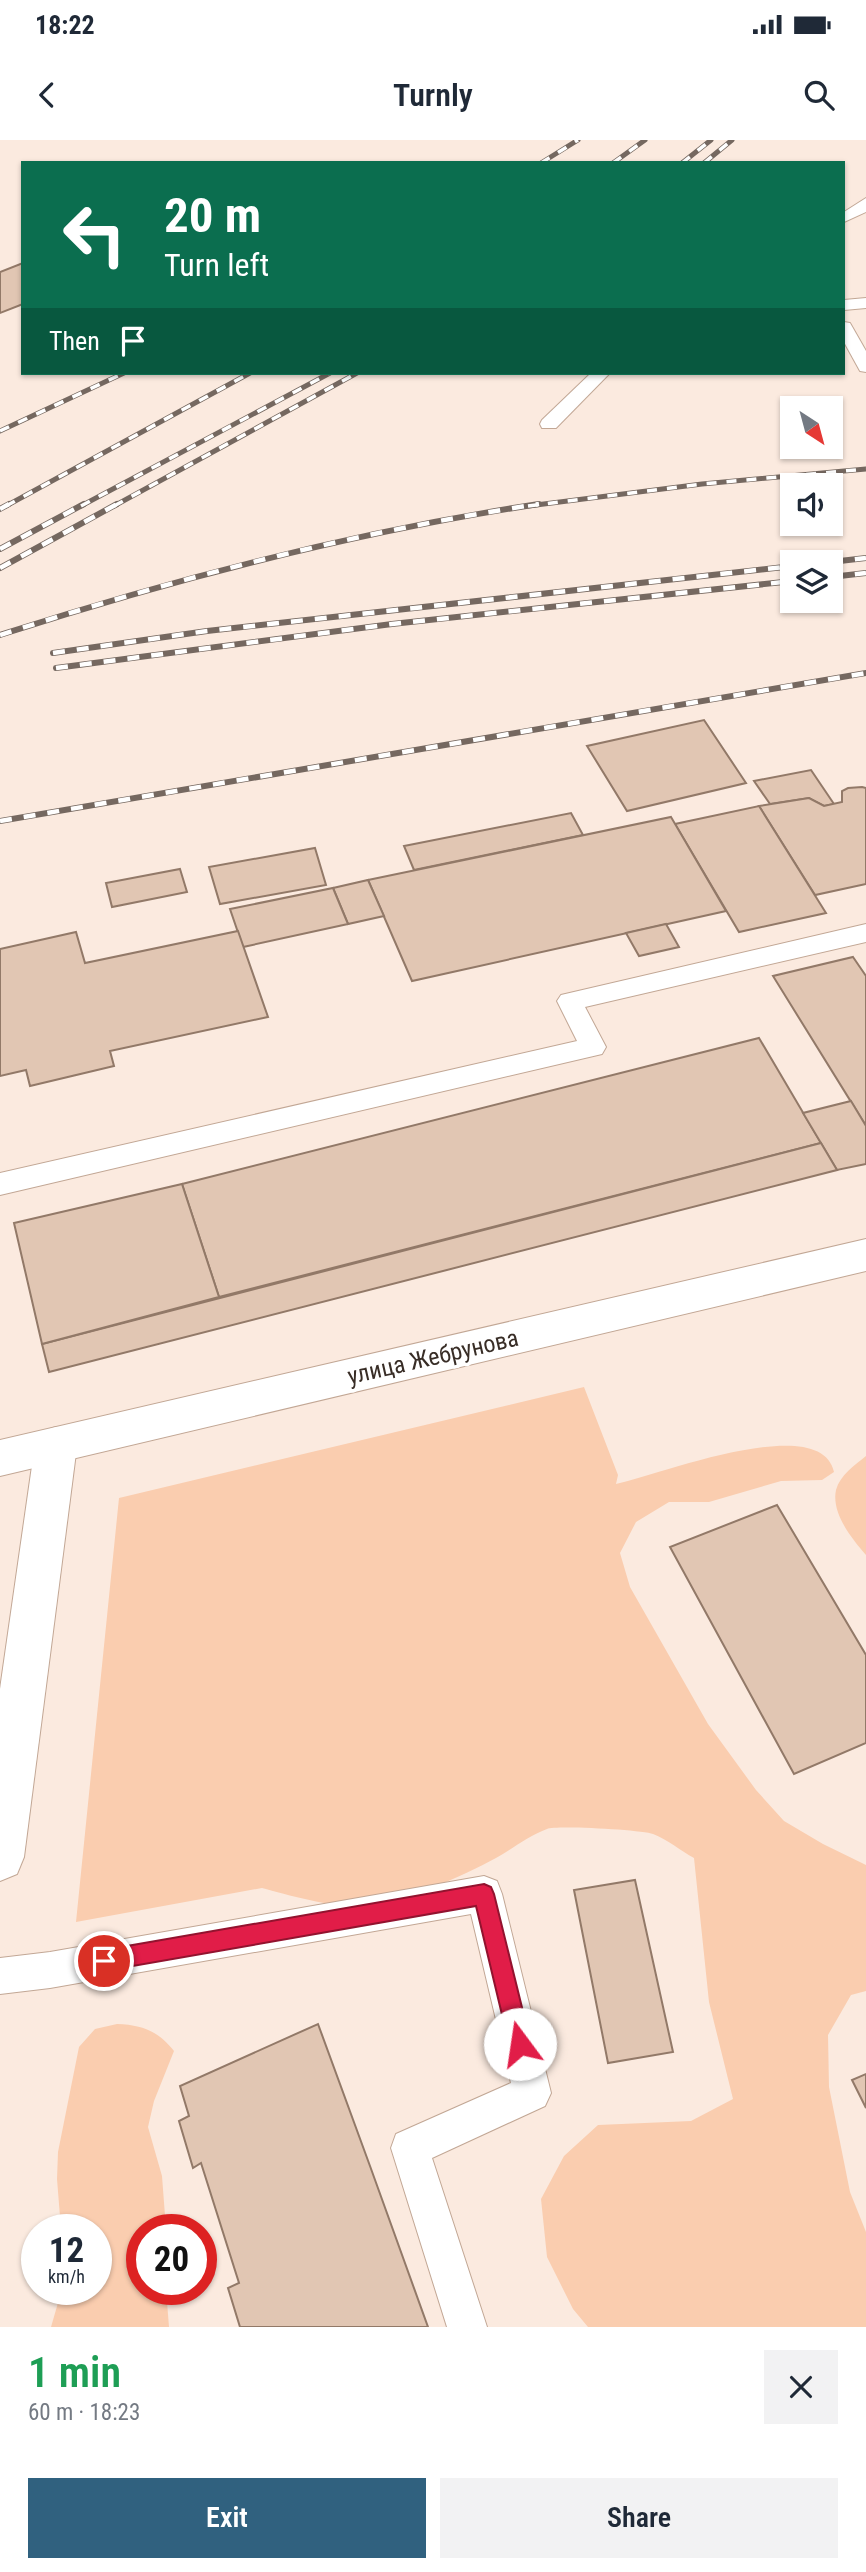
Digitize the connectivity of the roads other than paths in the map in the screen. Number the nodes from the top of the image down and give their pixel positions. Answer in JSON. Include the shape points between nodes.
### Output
{"nodes":[{"id":1,"x":866,"y":203,"type":"edge"},
{"id":2,"x":845,"y":217,"type":"edge"},
{"id":3,"x":866,"y":303,"type":"edge"},
{"id":4,"x":845,"y":305,"type":"edge"},
{"id":5,"x":845,"y":329,"type":"edge"},
{"id":6,"x":866,"y":367,"type":"edge"},
{"id":7,"x":599,"y":375,"type":"edge"},
{"id":8,"x":549,"y":424,"type":"dead end"},
{"id":9,"x":866,"y":933,"type":"edge"},
{"id":10,"x":0,"y":1184,"type":"edge"},
{"id":11,"x":866,"y":1255,"type":"edge"},
{"id":12,"x":56,"y":1445,"type":"junction"},
{"id":13,"x":0,"y":1458,"type":"edge"},
{"id":14,"x":0,"y":1857,"type":"edge"},
{"id":15,"x":0,"y":1976,"type":"edge"},
{"id":16,"x":467,"y":2327,"type":"edge"}],
"edges":[{"from":1,"to":2,"type":"lane"},
{"from":3,"to":4,"type":"lane"},
{"from":5,"to":6,"type":"lane"},
{"from":7,"to":8,"type":"lane"},
{"from":9,"to":10,"type":"lane","via":[[570,1001],[593,1047]]},
{"from":11,"to":12,"type":"street","name":"улица Жебрунова"},
{"from":12,"to":13,"type":"street","name":"улица Жебрунова"},
{"from":12,"to":14,"type":"street"},
{"from":15,"to":16,"type":"lane","via":[[484,1894],[532,2094],[410,2148]]}]}
